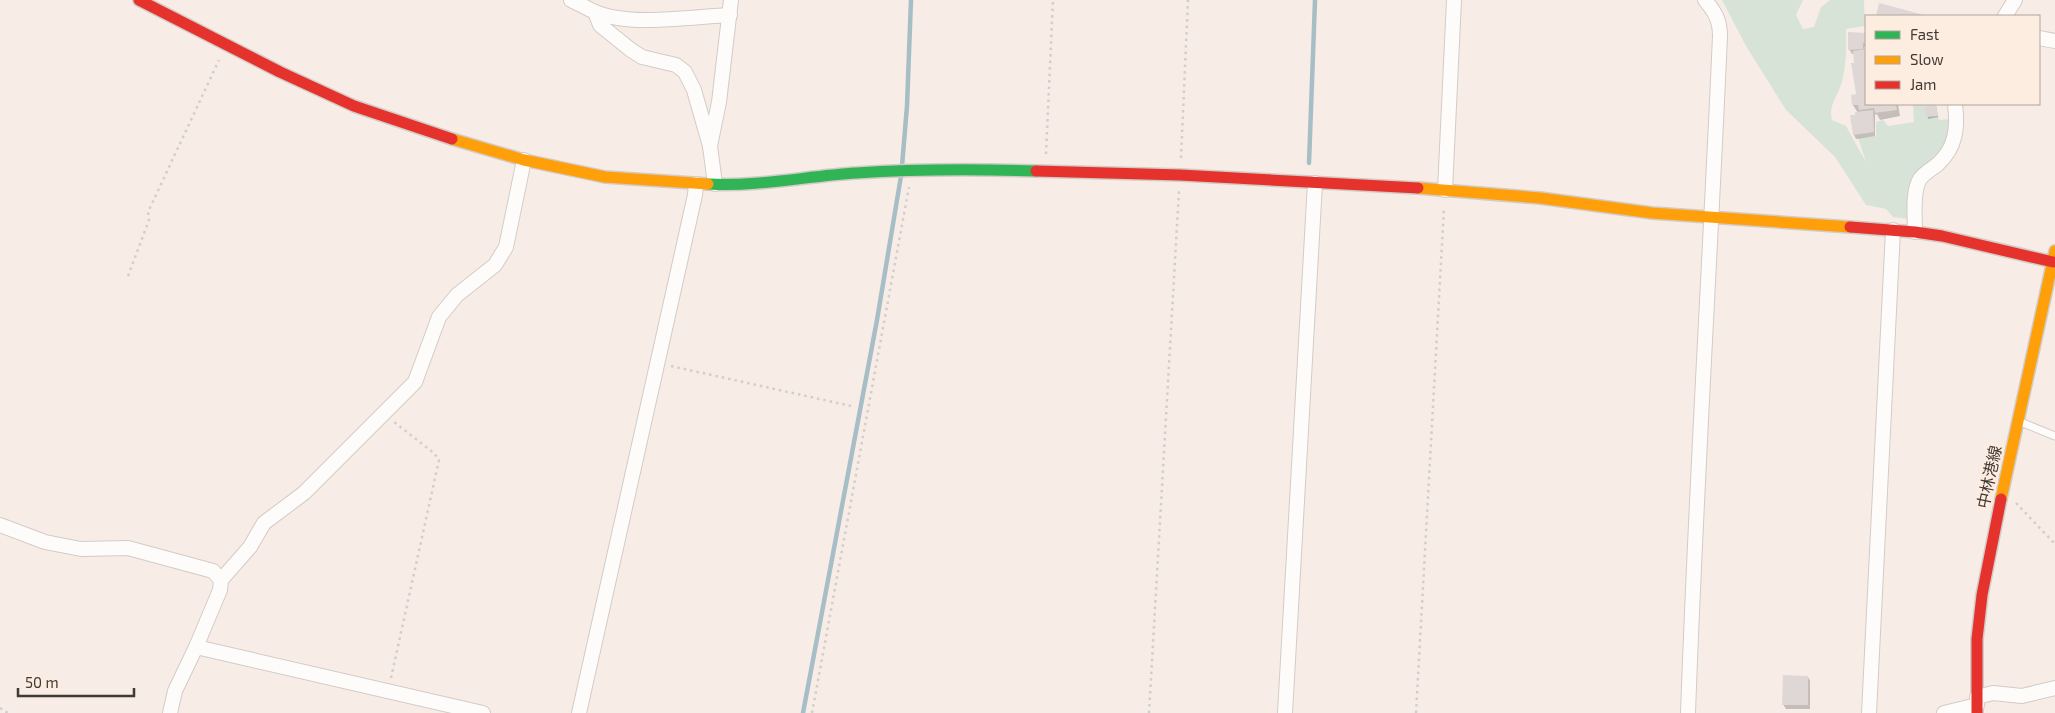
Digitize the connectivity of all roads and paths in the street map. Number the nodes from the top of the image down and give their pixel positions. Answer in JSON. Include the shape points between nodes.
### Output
{"nodes":[{"id":1,"x":139,"y":0,"type":"edge"},
{"id":2,"x":571,"y":0,"type":"edge"},
{"id":3,"x":730,"y":0,"type":"edge"},
{"id":4,"x":1053,"y":0,"type":"edge"},
{"id":5,"x":1188,"y":0,"type":"edge"},
{"id":6,"x":1454,"y":0,"type":"edge"},
{"id":7,"x":1705,"y":0,"type":"edge"},
{"id":8,"x":2015,"y":0,"type":"edge"},
{"id":9,"x":595,"y":12,"type":"junction"},
{"id":10,"x":730,"y":15,"type":"junction"},
{"id":11,"x":2007,"y":15,"type":"edge"},
{"id":12,"x":2040,"y":38,"type":"edge"},
{"id":13,"x":2055,"y":41,"type":"edge"},
{"id":14,"x":226,"y":45,"type":"junction"},
{"id":15,"x":1955,"y":105,"type":"edge"},
{"id":16,"x":710,"y":146,"type":"junction"},
{"id":17,"x":524,"y":160,"type":"junction"},
{"id":18,"x":1046,"y":170,"type":"junction"},
{"id":19,"x":912,"y":171,"type":"junction"},
{"id":20,"x":1180,"y":175,"type":"junction"},
{"id":21,"x":1315,"y":182,"type":"junction"},
{"id":22,"x":696,"y":184,"type":"junction"},
{"id":23,"x":715,"y":184,"type":"junction"},
{"id":24,"x":1445,"y":190,"type":"junction"},
{"id":25,"x":1712,"y":218,"type":"junction"},
{"id":26,"x":1892,"y":230,"type":"junction"},
{"id":27,"x":1915,"y":232,"type":"junction"},
{"id":28,"x":2054,"y":259,"type":"edge"},
{"id":29,"x":128,"y":276,"type":"dead end"},
{"id":30,"x":657,"y":363,"type":"junction"},
{"id":31,"x":850,"y":406,"type":"dead end"},
{"id":32,"x":385,"y":411,"type":"junction"},
{"id":33,"x":2018,"y":421,"type":"junction"},
{"id":34,"x":2055,"y":436,"type":"edge"},
{"id":35,"x":2001,"y":496,"type":"junction"},
{"id":36,"x":0,"y":525,"type":"edge"},
{"id":37,"x":2055,"y":544,"type":"edge"},
{"id":38,"x":221,"y":580,"type":"junction"},
{"id":39,"x":196,"y":647,"type":"junction"},
{"id":40,"x":2055,"y":688,"type":"edge"},
{"id":41,"x":388,"y":691,"type":"junction"},
{"id":42,"x":1977,"y":705,"type":"edge"},
{"id":43,"x":0,"y":708,"type":"edge"},
{"id":44,"x":8,"y":713,"type":"edge"},
{"id":45,"x":170,"y":713,"type":"edge"},
{"id":46,"x":483,"y":713,"type":"edge"},
{"id":47,"x":579,"y":713,"type":"edge"},
{"id":48,"x":812,"y":713,"type":"edge"},
{"id":49,"x":1150,"y":713,"type":"edge"},
{"id":50,"x":1285,"y":713,"type":"edge"},
{"id":51,"x":1416,"y":713,"type":"edge"},
{"id":52,"x":1688,"y":713,"type":"edge"},
{"id":53,"x":1869,"y":713,"type":"edge"},
{"id":54,"x":1944,"y":713,"type":"edge"}],
"edges":[{"from":1,"to":14,"type":"street"},
{"from":2,"to":9,"type":"street"},
{"from":3,"to":10,"type":"street"},
{"from":4,"to":18,"type":"path"},
{"from":5,"to":20,"type":"path"},
{"from":6,"to":24,"type":"street"},
{"from":7,"to":25,"type":"street","via":[[1720,24]]},
{"from":8,"to":11,"type":"street"},
{"from":9,"to":10,"type":"street","via":[[632,20]]},
{"from":9,"to":16,"type":"street","via":[[600,25],[631,50],[642,57],[676,65],[685,72],[694,90]]},
{"from":10,"to":16,"type":"street"},
{"from":12,"to":13,"type":"street"},
{"from":14,"to":17,"type":"street","via":[[354,106]]},
{"from":14,"to":29,"type":"path","via":[[148,212],[149,220]]},
{"from":15,"to":27,"type":"street","via":[[1955,140],[1947,155],[1920,179],[1915,196]]},
{"from":16,"to":23,"type":"street"},
{"from":17,"to":22,"type":"street","via":[[605,177]]},
{"from":17,"to":32,"type":"street","via":[[506,248],[495,265],[456,295],[439,317],[414,382]]},
{"from":18,"to":19,"type":"street"},
{"from":18,"to":20,"type":"street"},
{"from":19,"to":23,"type":"street"},
{"from":19,"to":48,"type":"path"},
{"from":20,"to":21,"type":"street"},
{"from":20,"to":49,"type":"path"},
{"from":21,"to":24,"type":"street"},
{"from":21,"to":50,"type":"street"},
{"from":22,"to":23,"type":"street"},
{"from":22,"to":30,"type":"street"},
{"from":24,"to":25,"type":"street"},
{"from":24,"to":51,"type":"path"},
{"from":25,"to":26,"type":"street"},
{"from":25,"to":52,"type":"street","via":[[1694,536]]},
{"from":26,"to":27,"type":"street"},
{"from":26,"to":53,"type":"street"},
{"from":27,"to":28,"type":"street"},
{"from":28,"to":33,"type":"street","name":"中林港線"},
{"from":30,"to":31,"type":"path"},
{"from":30,"to":47,"type":"street"},
{"from":32,"to":38,"type":"street","via":[[304,493],[264,524],[250,547]]},
{"from":32,"to":41,"type":"path","via":[[398,427],[439,460]]},
{"from":33,"to":34,"type":"lane"},
{"from":33,"to":35,"type":"street","name":"中林港線"},
{"from":35,"to":37,"type":"path","via":[[2019,504]]},
{"from":35,"to":42,"type":"street","name":"中林港線","via":[[1977,639]]},
{"from":36,"to":38,"type":"street","via":[[45,542],[81,549],[128,548],[213,571]]},
{"from":38,"to":39,"type":"street","via":[[220,590]]},
{"from":39,"to":41,"type":"street"},
{"from":39,"to":45,"type":"street","via":[[175,691]]},
{"from":40,"to":42,"type":"street","via":[[2022,696],[1994,693]]},
{"from":41,"to":46,"type":"street"},
{"from":42,"to":54,"type":"street"},
{"from":43,"to":44,"type":"path"}]}
